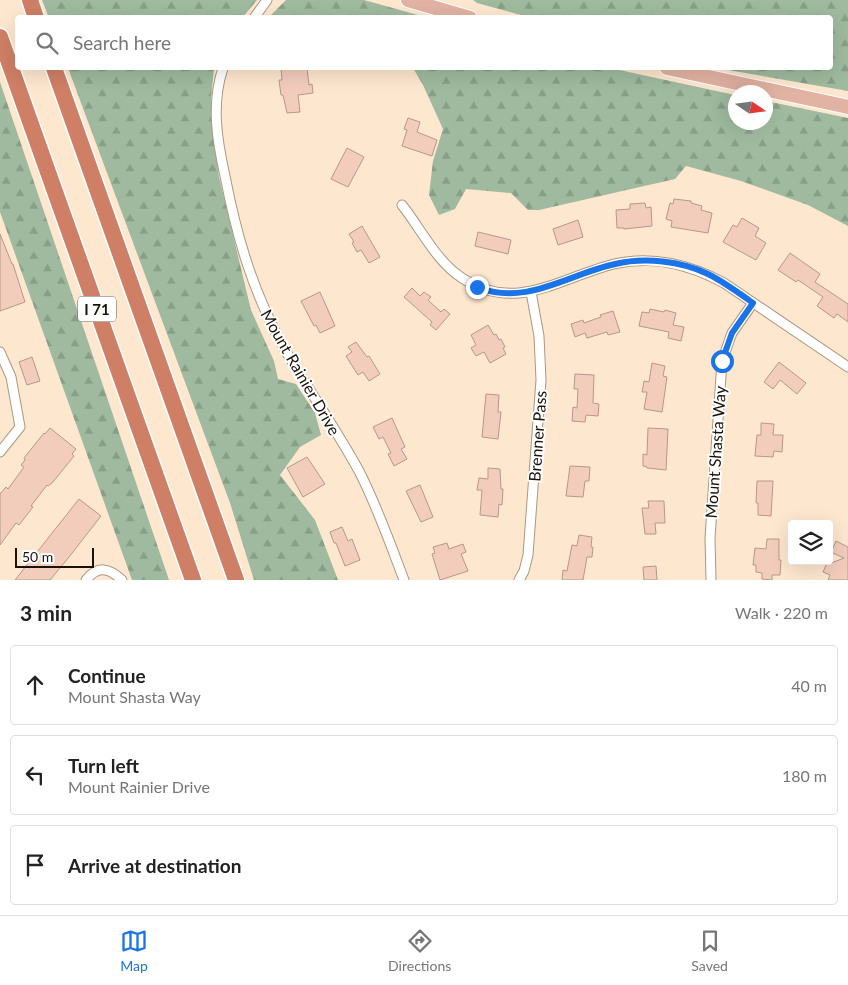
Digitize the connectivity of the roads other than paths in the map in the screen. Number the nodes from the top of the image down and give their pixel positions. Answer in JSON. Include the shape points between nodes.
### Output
{"nodes":[{"id":1,"x":30,"y":0,"type":"edge"},
{"id":2,"x":267,"y":0,"type":"edge"},
{"id":3,"x":408,"y":0,"type":"edge"},
{"id":4,"x":35,"y":15,"type":"edge"},
{"id":5,"x":256,"y":15,"type":"edge"},
{"id":6,"x":460,"y":15,"type":"edge"},
{"id":7,"x":0,"y":37,"type":"edge"},
{"id":8,"x":55,"y":70,"type":"edge"},
{"id":9,"x":223,"y":70,"type":"edge"},
{"id":10,"x":677,"y":70,"type":"edge"},
{"id":11,"x":848,"y":107,"type":"edge"},
{"id":12,"x":402,"y":205,"type":"dead end"},
{"id":13,"x":531,"y":292,"type":"junction"},
{"id":14,"x":753,"y":303,"type":"junction"},
{"id":15,"x":0,"y":352,"type":"edge"},
{"id":16,"x":848,"y":367,"type":"edge"},
{"id":17,"x":0,"y":452,"type":"edge"},
{"id":18,"x":86,"y":580,"type":"edge"},
{"id":19,"x":122,"y":580,"type":"edge"},
{"id":20,"x":193,"y":580,"type":"edge"},
{"id":21,"x":236,"y":580,"type":"edge"},
{"id":22,"x":404,"y":580,"type":"edge"},
{"id":23,"x":519,"y":580,"type":"edge"},
{"id":24,"x":711,"y":580,"type":"edge"}],
"edges":[{"from":1,"to":4,"type":"highway"},
{"from":2,"to":5,"type":"street"},
{"from":3,"to":6,"type":"main road"},
{"from":7,"to":20,"type":"highway","number":"I 71"},
{"from":8,"to":21,"type":"highway","number":"I 71"},
{"from":9,"to":22,"type":"street","name":"Mount Rainier Drive","via":[[216,99],[216,126],[229,201],[245,261],[283,346],[359,472]]},
{"from":10,"to":11,"type":"main road"},
{"from":12,"to":13,"type":"street","via":[[435,251],[462,278],[484,290],[513,294]]},
{"from":13,"to":14,"type":"street","via":[[616,264],[660,262],[708,274]]},
{"from":13,"to":23,"type":"street","name":"Brenner Pass","via":[[539,336],[541,380],[528,555]]},
{"from":14,"to":16,"type":"street"},
{"from":14,"to":24,"type":"street","name":"Mount Shasta Way","via":[[732,333],[722,361],[710,538]]},
{"from":15,"to":17,"type":"street","via":[[10,377],[20,427]]},
{"from":18,"to":19,"type":"street","via":[[91,573],[106,570],[114,572]]}]}
